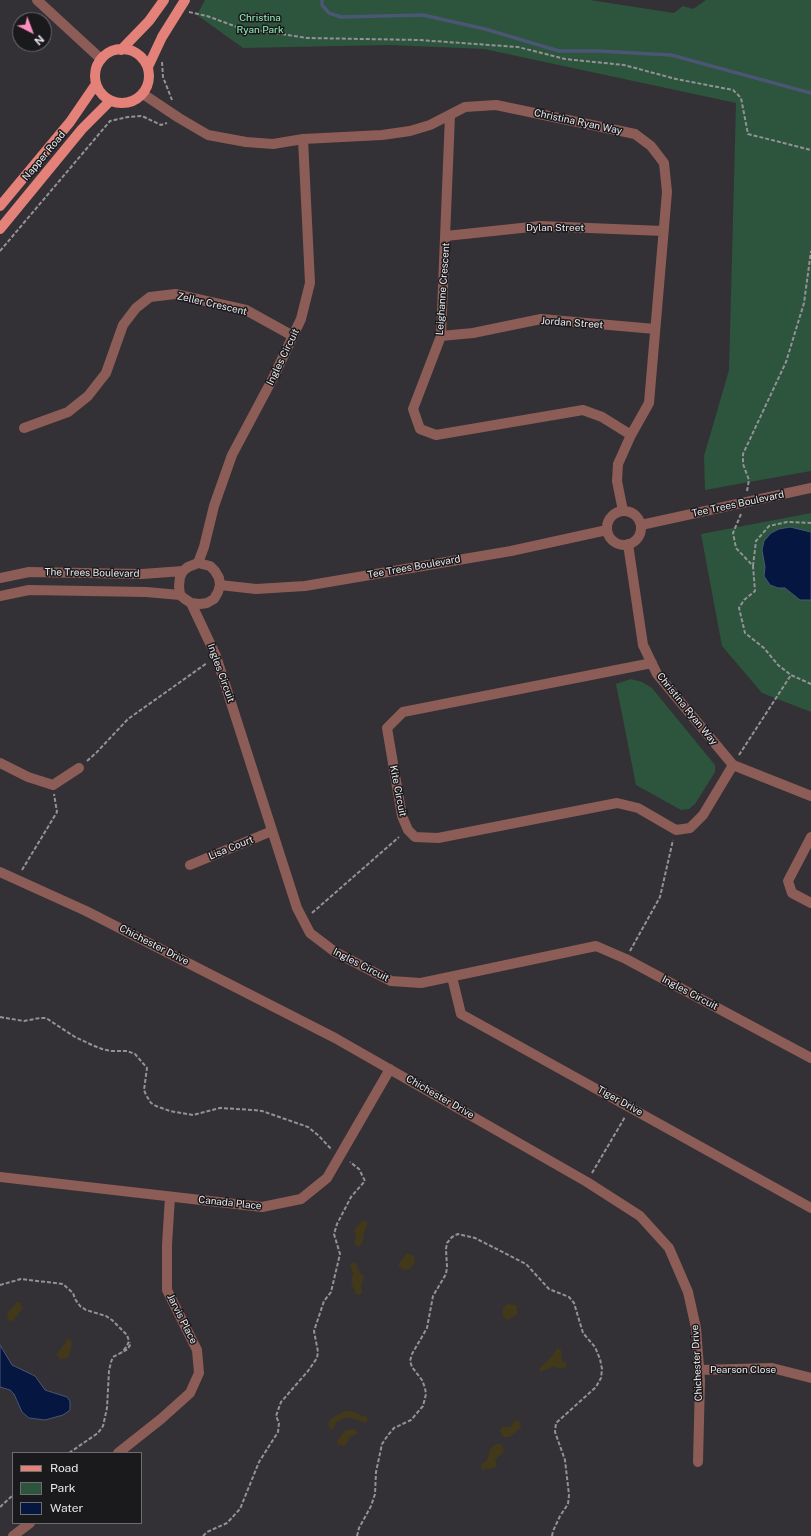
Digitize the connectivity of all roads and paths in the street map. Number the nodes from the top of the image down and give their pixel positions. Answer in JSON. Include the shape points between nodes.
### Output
{"nodes":[{"id":1,"x":36,"y":0,"type":"edge"},
{"id":2,"x":164,"y":0,"type":"edge"},
{"id":3,"x":183,"y":6,"type":"edge"},
{"id":4,"x":121,"y":50,"type":"junction"},
{"id":5,"x":162,"y":56,"type":"dead end"},
{"id":6,"x":101,"y":59,"type":"junction"},
{"id":7,"x":148,"y":67,"type":"junction"},
{"id":8,"x":96,"y":84,"type":"junction"},
{"id":9,"x":143,"y":94,"type":"junction"},
{"id":10,"x":110,"y":101,"type":"junction"},
{"id":11,"x":450,"y":115,"type":"junction"},
{"id":12,"x":179,"y":118,"type":"junction"},
{"id":13,"x":303,"y":139,"type":"junction"},
{"id":14,"x":811,"y":150,"type":"edge"},
{"id":15,"x":0,"y":206,"type":"edge"},
{"id":16,"x":0,"y":229,"type":"edge"},
{"id":17,"x":664,"y":231,"type":"junction"},
{"id":18,"x":446,"y":236,"type":"junction"},
{"id":19,"x":811,"y":251,"type":"edge"},
{"id":20,"x":0,"y":252,"type":"edge"},
{"id":21,"x":655,"y":329,"type":"junction"},
{"id":22,"x":293,"y":336,"type":"junction"},
{"id":23,"x":441,"y":336,"type":"junction"},
{"id":24,"x":24,"y":428,"type":"dead end"},
{"id":25,"x":631,"y":435,"type":"junction"},
{"id":26,"x":811,"y":488,"type":"edge"},
{"id":27,"x":745,"y":502,"type":"junction"},
{"id":28,"x":623,"y":511,"type":"junction"},
{"id":29,"x":811,"y":522,"type":"edge"},
{"id":30,"x":641,"y":525,"type":"junction"},
{"id":31,"x":607,"y":530,"type":"junction"},
{"id":32,"x":628,"y":544,"type":"junction"},
{"id":33,"x":198,"y":563,"type":"junction"},
{"id":34,"x":753,"y":566,"type":"junction"},
{"id":35,"x":184,"y":571,"type":"junction"},
{"id":36,"x":0,"y":578,"type":"edge"},
{"id":37,"x":220,"y":585,"type":"junction"},
{"id":38,"x":180,"y":595,"type":"junction"},
{"id":39,"x":0,"y":596,"type":"edge"},
{"id":40,"x":191,"y":603,"type":"junction"},
{"id":41,"x":216,"y":656,"type":"junction"},
{"id":42,"x":652,"y":663,"type":"junction"},
{"id":43,"x":791,"y":675,"type":"junction"},
{"id":44,"x":811,"y":684,"type":"edge"},
{"id":45,"x":0,"y":763,"type":"edge"},
{"id":46,"x":733,"y":765,"type":"junction"},
{"id":47,"x":79,"y":768,"type":"joint"},
{"id":48,"x":53,"y":785,"type":"junction"},
{"id":49,"x":811,"y":796,"type":"edge"},
{"id":50,"x":408,"y":830,"type":"junction"},
{"id":51,"x":676,"y":830,"type":"junction"},
{"id":52,"x":272,"y":831,"type":"junction"},
{"id":53,"x":811,"y":837,"type":"edge"},
{"id":54,"x":190,"y":865,"type":"dead end"},
{"id":55,"x":0,"y":872,"type":"edge"},
{"id":56,"x":17,"y":879,"type":"junction"},
{"id":57,"x":811,"y":903,"type":"edge"},
{"id":58,"x":304,"y":921,"type":"junction"},
{"id":59,"x":626,"y":959,"type":"junction"},
{"id":60,"x":452,"y":977,"type":"junction"},
{"id":61,"x":0,"y":1017,"type":"edge"},
{"id":62,"x":811,"y":1058,"type":"edge"},
{"id":63,"x":390,"y":1069,"type":"junction"},
{"id":64,"x":631,"y":1107,"type":"junction"},
{"id":65,"x":340,"y":1154,"type":"junction"},
{"id":66,"x":350,"y":1162,"type":"dead end"},
{"id":67,"x":0,"y":1177,"type":"edge"},
{"id":68,"x":587,"y":1182,"type":"junction"},
{"id":69,"x":170,"y":1197,"type":"junction"},
{"id":70,"x":811,"y":1208,"type":"edge"},
{"id":71,"x":0,"y":1285,"type":"edge"},
{"id":72,"x":699,"y":1370,"type":"junction"},
{"id":73,"x":811,"y":1378,"type":"edge"},
{"id":74,"x":70,"y":1452,"type":"edge"},
{"id":75,"x":119,"y":1452,"type":"edge"},
{"id":76,"x":698,"y":1462,"type":"dead end"},
{"id":77,"x":12,"y":1496,"type":"edge"},
{"id":78,"x":0,"y":1507,"type":"edge"},
{"id":79,"x":29,"y":1524,"type":"edge"},
{"id":80,"x":13,"y":1536,"type":"edge"},
{"id":81,"x":203,"y":1536,"type":"edge"},
{"id":82,"x":357,"y":1536,"type":"edge"},
{"id":83,"x":552,"y":1536,"type":"edge"}],
"edges":[{"from":1,"to":6,"type":"street"},
{"from":2,"to":4,"type":"main road","via":[[149,21]]},
{"from":3,"to":7,"type":"main road","via":[[162,37]]},
{"from":3,"to":14,"type":"path","via":[[236,27],[307,38],[419,40],[518,47],[565,59],[624,65],[676,79],[733,90],[741,98],[748,134]]},
{"from":4,"to":6,"type":"main road","via":[[106,54]]},
{"from":4,"to":7,"type":"main road","via":[[130,50],[138,55]]},
{"from":5,"to":12,"type":"path","via":[[163,77]]},
{"from":6,"to":8,"type":"main road","via":[[95,75]]},
{"from":7,"to":9,"type":"main road","via":[[149,78]]},
{"from":8,"to":10,"type":"main road","via":[[101,94]]},
{"from":8,"to":15,"type":"main road","name":"Napper Road","via":[[70,122]]},
{"from":9,"to":10,"type":"main road","via":[[136,100],[123,104]]},
{"from":9,"to":12,"type":"street","name":"Christina Ryan Way"},
{"from":10,"to":16,"type":"main road","name":"Napper Road","via":[[82,129]]},
{"from":11,"to":13,"type":"street","name":"Christina Ryan Way","via":[[410,131]]},
{"from":11,"to":17,"type":"street","name":"Christina Ryan Way","via":[[465,107],[496,106],[635,134],[651,146],[664,163],[667,192]]},
{"from":11,"to":18,"type":"street","name":"Leighanne Crescent"},
{"from":12,"to":13,"type":"street","name":"Christina Ryan Way","via":[[208,135],[246,142],[273,144]]},
{"from":12,"to":20,"type":"path","via":[[161,126],[142,116],[110,121]]},
{"from":13,"to":22,"type":"street","name":"Ingles Circuit","via":[[310,282],[301,319]]},
{"from":17,"to":18,"type":"street","name":"Dylan Street","via":[[540,226]]},
{"from":17,"to":21,"type":"street","name":"Christina Ryan Way"},
{"from":18,"to":23,"type":"street","name":"Leighanne Crescent"},
{"from":19,"to":27,"type":"path","via":[[804,303],[786,362],[743,454],[743,464],[749,480]]},
{"from":21,"to":23,"type":"street","name":"Jordan Street","via":[[541,319],[473,333]]},
{"from":21,"to":25,"type":"street","name":"Christina Ryan Way","via":[[649,403]]},
{"from":22,"to":24,"type":"street","name":"Zeller Crescent","via":[[246,310],[176,294],[150,297],[136,308],[123,325],[106,373],[88,396],[68,412]]},
{"from":22,"to":33,"type":"street","name":"Ingles Circuit","via":[[232,455]]},
{"from":23,"to":25,"type":"street","name":"Leighanne Crescent","via":[[413,409],[420,429],[436,435],[583,410],[602,417]]},
{"from":25,"to":28,"type":"street","name":"Christina Ryan Way","via":[[618,464],[616,481]]},
{"from":26,"to":27,"type":"street","name":"Tee Trees Boulevard"},
{"from":27,"to":30,"type":"street","name":"Tee Trees Boulevard"},
{"from":27,"to":34,"type":"path","via":[[733,533],[736,548]]},
{"from":28,"to":30,"type":"street","via":[[635,514]]},
{"from":28,"to":31,"type":"street","via":[[613,515]]},
{"from":29,"to":34,"type":"path","via":[[787,522],[768,526],[756,541]]},
{"from":30,"to":32,"type":"street","via":[[637,539]]},
{"from":31,"to":32,"type":"street","via":[[609,536],[617,543]]},
{"from":31,"to":37,"type":"street","name":"Tee Trees Boulevard","via":[[511,551],[305,586],[256,589]]},
{"from":32,"to":42,"type":"street","name":"Christina Ryan Way","via":[[643,645]]},
{"from":33,"to":35,"type":"street"},
{"from":33,"to":37,"type":"street","via":[[215,570]]},
{"from":34,"to":43,"type":"path","via":[[755,591],[739,608],[745,633]]},
{"from":35,"to":36,"type":"street","name":"The Trees Boulevard","via":[[142,574],[29,572]]},
{"from":35,"to":38,"type":"street","via":[[180,577]]},
{"from":37,"to":40,"type":"street","via":[[214,599],[207,603]]},
{"from":38,"to":39,"type":"street","name":"The Trees Boulevard","via":[[29,590]]},
{"from":38,"to":40,"type":"street"},
{"from":40,"to":41,"type":"street","name":"Ingles Circuit"},
{"from":41,"to":47,"type":"path","via":[[128,719]]},
{"from":41,"to":52,"type":"street","name":"Ingles Circuit"},
{"from":42,"to":46,"type":"street","name":"Christina Ryan Way","via":[[657,674]]},
{"from":42,"to":50,"type":"street","name":"Kite Circuit","via":[[403,712],[386,728],[402,816]]},
{"from":43,"to":44,"type":"path"},
{"from":43,"to":46,"type":"path"},
{"from":45,"to":48,"type":"street","via":[[28,778]]},
{"from":46,"to":49,"type":"street","name":"Christina Ryan Way"},
{"from":46,"to":51,"type":"street","via":[[703,815],[690,828]]},
{"from":47,"to":48,"type":"street"},
{"from":48,"to":56,"type":"path","via":[[57,812]]},
{"from":50,"to":51,"type":"street","name":"Kite Circuit","via":[[415,837],[438,838],[617,802],[638,808]]},
{"from":50,"to":58,"type":"path"},
{"from":51,"to":59,"type":"path","via":[[660,898]]},
{"from":52,"to":54,"type":"street","name":"Lisa Court"},
{"from":52,"to":58,"type":"street","name":"Ingles Circuit","via":[[297,908]]},
{"from":53,"to":57,"type":"street","via":[[788,881],[792,893]]},
{"from":55,"to":56,"type":"street","name":"Chichester Drive"},
{"from":56,"to":63,"type":"street","name":"Chichester Drive","via":[[86,911],[335,1038]]},
{"from":58,"to":60,"type":"street","name":"Ingles Circuit","via":[[310,933],[335,952],[391,981],[421,983]]},
{"from":59,"to":60,"type":"street","name":"Ingles Circuit","via":[[596,946]]},
{"from":59,"to":62,"type":"street","name":"Ingles Circuit"},
{"from":60,"to":64,"type":"street","name":"Tiger Drive","via":[[461,1014]]},
{"from":61,"to":65,"type":"path","via":[[24,1021],[46,1018],[92,1046],[135,1054],[147,1068],[144,1090],[151,1103],[156,1106],[193,1115],[220,1108],[262,1112],[308,1127],[331,1150]]},
{"from":63,"to":65,"type":"street","name":"Canada Place"},
{"from":63,"to":68,"type":"street","name":"Chichester Drive"},
{"from":64,"to":68,"type":"path"},
{"from":64,"to":70,"type":"street","name":"Tiger Drive"},
{"from":65,"to":69,"type":"street","name":"Canada Place","via":[[326,1178],[301,1199],[262,1208]]},
{"from":66,"to":81,"type":"path","via":[[359,1169],[365,1181],[351,1197],[336,1224],[334,1234],[340,1254],[331,1292],[324,1301],[314,1331],[317,1358],[281,1402],[276,1416],[279,1423],[278,1432],[259,1462],[240,1510],[227,1523]]},
{"from":67,"to":69,"type":"street","name":"Canada Place"},
{"from":68,"to":72,"type":"street","name":"Chichester Drive","via":[[640,1216],[669,1248],[688,1292],[696,1328]]},
{"from":69,"to":75,"type":"street","name":"Jarvis Place","via":[[167,1290],[197,1350],[199,1372],[190,1393]]},
{"from":71,"to":74,"type":"path","via":[[21,1279],[63,1284],[73,1293],[80,1306],[112,1320],[130,1341],[122,1352],[113,1357],[109,1371],[107,1408],[102,1426],[98,1433]]},
{"from":72,"to":73,"type":"street","name":"Pearson Close","via":[[772,1368]]},
{"from":72,"to":76,"type":"street","name":"Chichester Drive"},
{"from":77,"to":78,"type":"path"},
{"from":79,"to":80,"type":"street"},
{"from":82,"to":83,"type":"path","via":[[372,1506],[382,1444],[394,1428],[411,1420],[423,1406],[425,1388],[410,1360],[427,1328],[433,1296],[446,1274],[447,1243],[458,1234],[475,1238],[514,1257],[533,1270],[549,1289],[569,1297],[574,1303],[583,1333],[595,1347],[600,1359],[601,1378],[596,1387],[556,1423],[555,1432],[565,1460],[569,1496],[568,1504]]}]}
